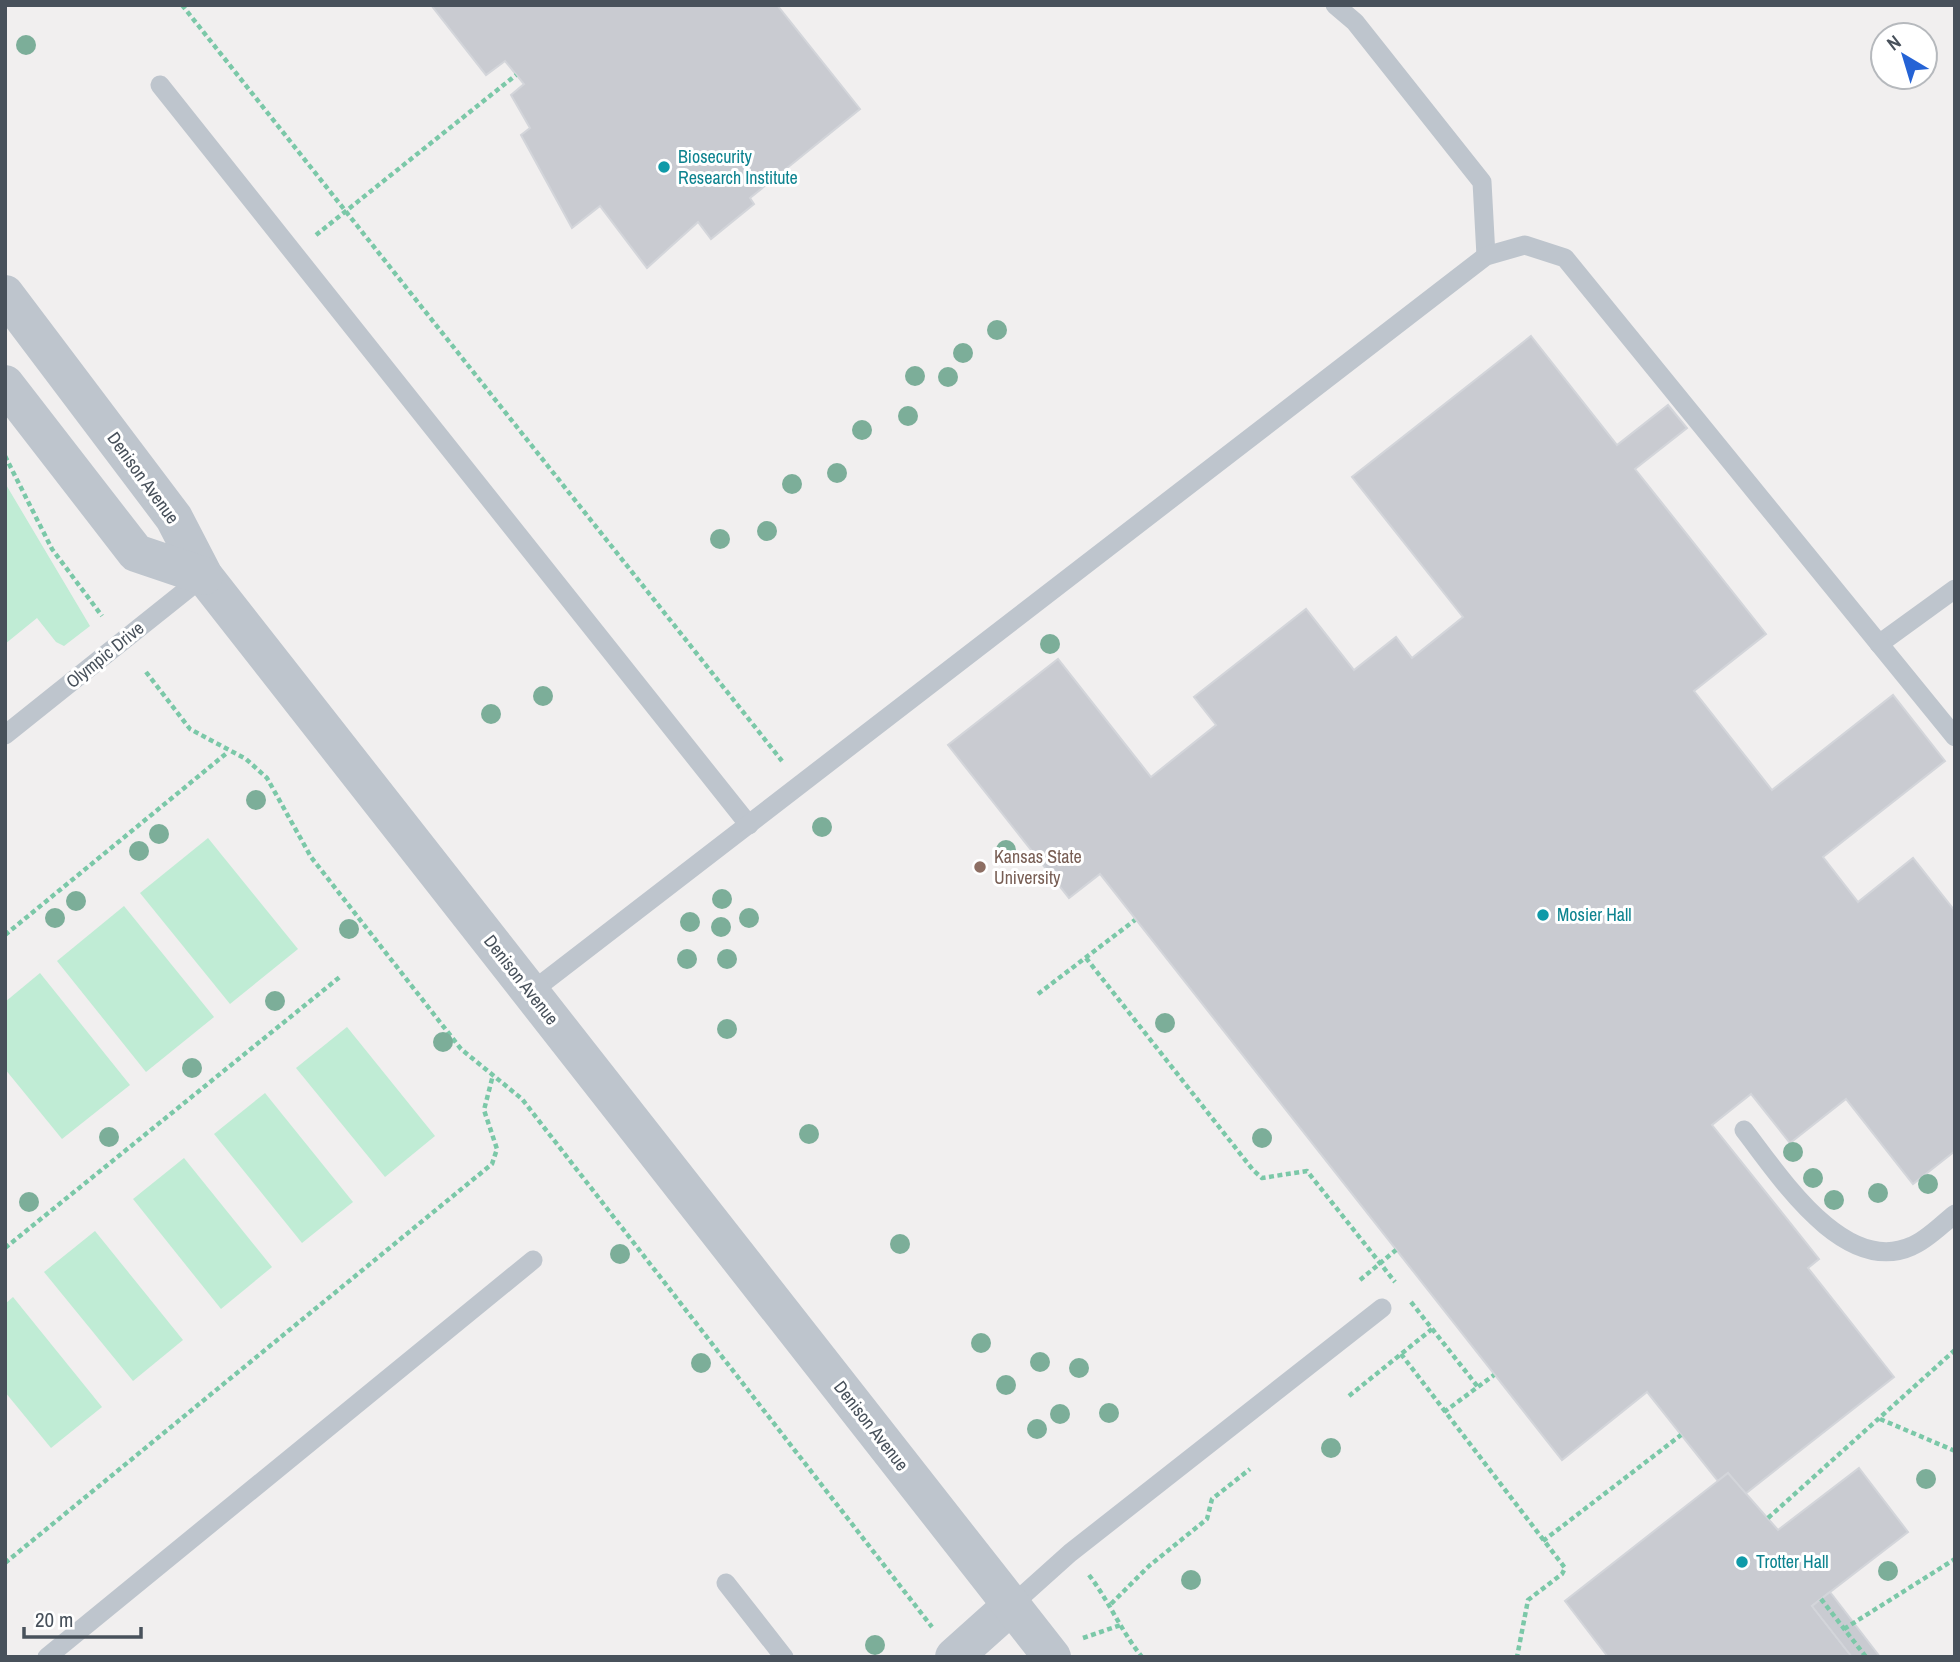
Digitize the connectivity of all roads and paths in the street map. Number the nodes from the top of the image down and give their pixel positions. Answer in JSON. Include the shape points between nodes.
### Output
{"nodes":[{"id":1,"x":182,"y":5,"type":"edge"},
{"id":2,"x":1335,"y":5,"type":"edge"},
{"id":3,"x":516,"y":75,"type":"dead end"},
{"id":4,"x":160,"y":85,"type":"dead end"},
{"id":5,"x":345,"y":212,"type":"junction"},
{"id":6,"x":294,"y":253,"type":"junction"},
{"id":7,"x":1486,"y":256,"type":"junction"},
{"id":8,"x":5,"y":294,"type":"edge"},
{"id":9,"x":5,"y":384,"type":"edge"},
{"id":10,"x":5,"y":456,"type":"edge"},
{"id":11,"x":204,"y":576,"type":"junction"},
{"id":12,"x":1955,"y":589,"type":"edge"},
{"id":13,"x":102,"y":616,"type":"dead end"},
{"id":14,"x":1878,"y":644,"type":"junction"},
{"id":15,"x":146,"y":672,"type":"dead end"},
{"id":16,"x":5,"y":735,"type":"edge"},
{"id":17,"x":1955,"y":737,"type":"edge"},
{"id":18,"x":228,"y":751,"type":"junction"},
{"id":19,"x":800,"y":783,"type":"junction"},
{"id":20,"x":749,"y":825,"type":"junction"},
{"id":21,"x":1136,"y":920,"type":"dead end"},
{"id":22,"x":5,"y":935,"type":"edge"},
{"id":23,"x":1086,"y":958,"type":"junction"},
{"id":24,"x":341,"y":976,"type":"dead end"},
{"id":25,"x":531,"y":992,"type":"junction"},
{"id":26,"x":1038,"y":994,"type":"dead end"},
{"id":27,"x":494,"y":1075,"type":"junction"},
{"id":28,"x":1744,"y":1130,"type":"dead end"},
{"id":29,"x":1955,"y":1214,"type":"edge"},
{"id":30,"x":5,"y":1248,"type":"edge"},
{"id":31,"x":1396,"y":1250,"type":"dead end"},
{"id":32,"x":533,"y":1260,"type":"dead end"},
{"id":33,"x":1381,"y":1264,"type":"junction"},
{"id":34,"x":1360,"y":1280,"type":"dead end"},
{"id":35,"x":1398,"y":1286,"type":"dead end"},
{"id":36,"x":1406,"y":1297,"type":"dead end"},
{"id":37,"x":1382,"y":1308,"type":"dead end"},
{"id":38,"x":1432,"y":1329,"type":"junction"},
{"id":39,"x":1955,"y":1350,"type":"edge"},
{"id":40,"x":1401,"y":1354,"type":"junction"},
{"id":41,"x":1494,"y":1375,"type":"dead end"},
{"id":42,"x":1478,"y":1387,"type":"junction"},
{"id":43,"x":1349,"y":1396,"type":"dead end"},
{"id":44,"x":1444,"y":1412,"type":"junction"},
{"id":45,"x":1880,"y":1419,"type":"junction"},
{"id":46,"x":1681,"y":1435,"type":"dead end"},
{"id":47,"x":1955,"y":1451,"type":"edge"},
{"id":48,"x":1250,"y":1469,"type":"dead end"},
{"id":49,"x":1768,"y":1518,"type":"dead end"},
{"id":50,"x":1544,"y":1541,"type":"junction"},
{"id":51,"x":1070,"y":1553,"type":"junction"},
{"id":52,"x":1955,"y":1559,"type":"edge"},
{"id":53,"x":5,"y":1563,"type":"edge"},
{"id":54,"x":726,"y":1583,"type":"dead end"},
{"id":55,"x":1821,"y":1599,"type":"dead end"},
{"id":56,"x":1111,"y":1604,"type":"junction"},
{"id":57,"x":1012,"y":1605,"type":"junction"},
{"id":58,"x":1121,"y":1625,"type":"junction"},
{"id":59,"x":1844,"y":1629,"type":"junction"},
{"id":60,"x":943,"y":1642,"type":"edge"},
{"id":61,"x":1064,"y":1649,"type":"edge"},
{"id":62,"x":47,"y":1657,"type":"edge"},
{"id":63,"x":783,"y":1657,"type":"edge"},
{"id":64,"x":1142,"y":1657,"type":"edge"},
{"id":65,"x":1517,"y":1657,"type":"edge"},
{"id":66,"x":1866,"y":1657,"type":"edge"}],
"edges":[{"from":1,"to":5,"type":"path"},
{"from":2,"to":7,"type":"lane","via":[[1355,22],[1482,182]]},
{"from":3,"to":5,"type":"path"},
{"from":4,"to":6,"type":"lane"},
{"from":5,"to":6,"type":"path"},
{"from":5,"to":19,"type":"path"},
{"from":6,"to":20,"type":"lane"},
{"from":7,"to":14,"type":"lane","via":[[1525,245],[1566,258]]},
{"from":7,"to":19,"type":"lane"},
{"from":8,"to":11,"type":"street","name":"Denison Avenue","via":[[174,518]]},
{"from":9,"to":11,"type":"street","via":[[136,553]]},
{"from":10,"to":13,"type":"path","via":[[52,549]]},
{"from":11,"to":16,"type":"lane","name":"Olympic Drive"},
{"from":11,"to":25,"type":"street","name":"Denison Avenue"},
{"from":12,"to":14,"type":"lane"},
{"from":14,"to":17,"type":"lane"},
{"from":15,"to":18,"type":"path","via":[[190,729]]},
{"from":18,"to":22,"type":"path"},
{"from":18,"to":27,"type":"path","via":[[246,759],[267,778],[311,857],[461,1049]]},
{"from":19,"to":20,"type":"lane"},
{"from":20,"to":25,"type":"lane"},
{"from":21,"to":23,"type":"path"},
{"from":23,"to":26,"type":"path"},
{"from":23,"to":33,"type":"path","via":[[1253,1170],[1262,1178],[1307,1171]]},
{"from":24,"to":30,"type":"path"},
{"from":25,"to":57,"type":"street","name":"Denison Avenue"},
{"from":27,"to":53,"type":"path","via":[[484,1110],[497,1149],[492,1164]]},
{"from":27,"to":60,"type":"path","via":[[522,1099]]},
{"from":28,"to":29,"type":"lane","via":[[1814,1218],[1869,1252],[1912,1247]]},
{"from":31,"to":33,"type":"path"},
{"from":32,"to":62,"type":"lane"},
{"from":33,"to":34,"type":"path"},
{"from":33,"to":35,"type":"path"},
{"from":36,"to":38,"type":"path"},
{"from":37,"to":51,"type":"lane"},
{"from":38,"to":40,"type":"path"},
{"from":38,"to":42,"type":"path"},
{"from":39,"to":45,"type":"path"},
{"from":40,"to":43,"type":"path"},
{"from":40,"to":44,"type":"path"},
{"from":41,"to":42,"type":"path"},
{"from":42,"to":44,"type":"path"},
{"from":44,"to":50,"type":"path"},
{"from":45,"to":47,"type":"path"},
{"from":45,"to":49,"type":"path"},
{"from":46,"to":50,"type":"path"},
{"from":48,"to":56,"type":"path","via":[[1212,1499],[1207,1519]]},
{"from":50,"to":65,"type":"path","via":[[1564,1568],[1528,1600]]},
{"from":51,"to":56,"type":"path"},
{"from":51,"to":57,"type":"lane"},
{"from":52,"to":59,"type":"path"},
{"from":54,"to":63,"type":"lane"},
{"from":55,"to":59,"type":"path"},
{"from":56,"to":58,"type":"path"},
{"from":57,"to":60,"type":"street"},
{"from":57,"to":61,"type":"street","name":"Denison Avenue"},
{"from":58,"to":61,"type":"path"},
{"from":58,"to":64,"type":"path"},
{"from":59,"to":66,"type":"path"}]}
